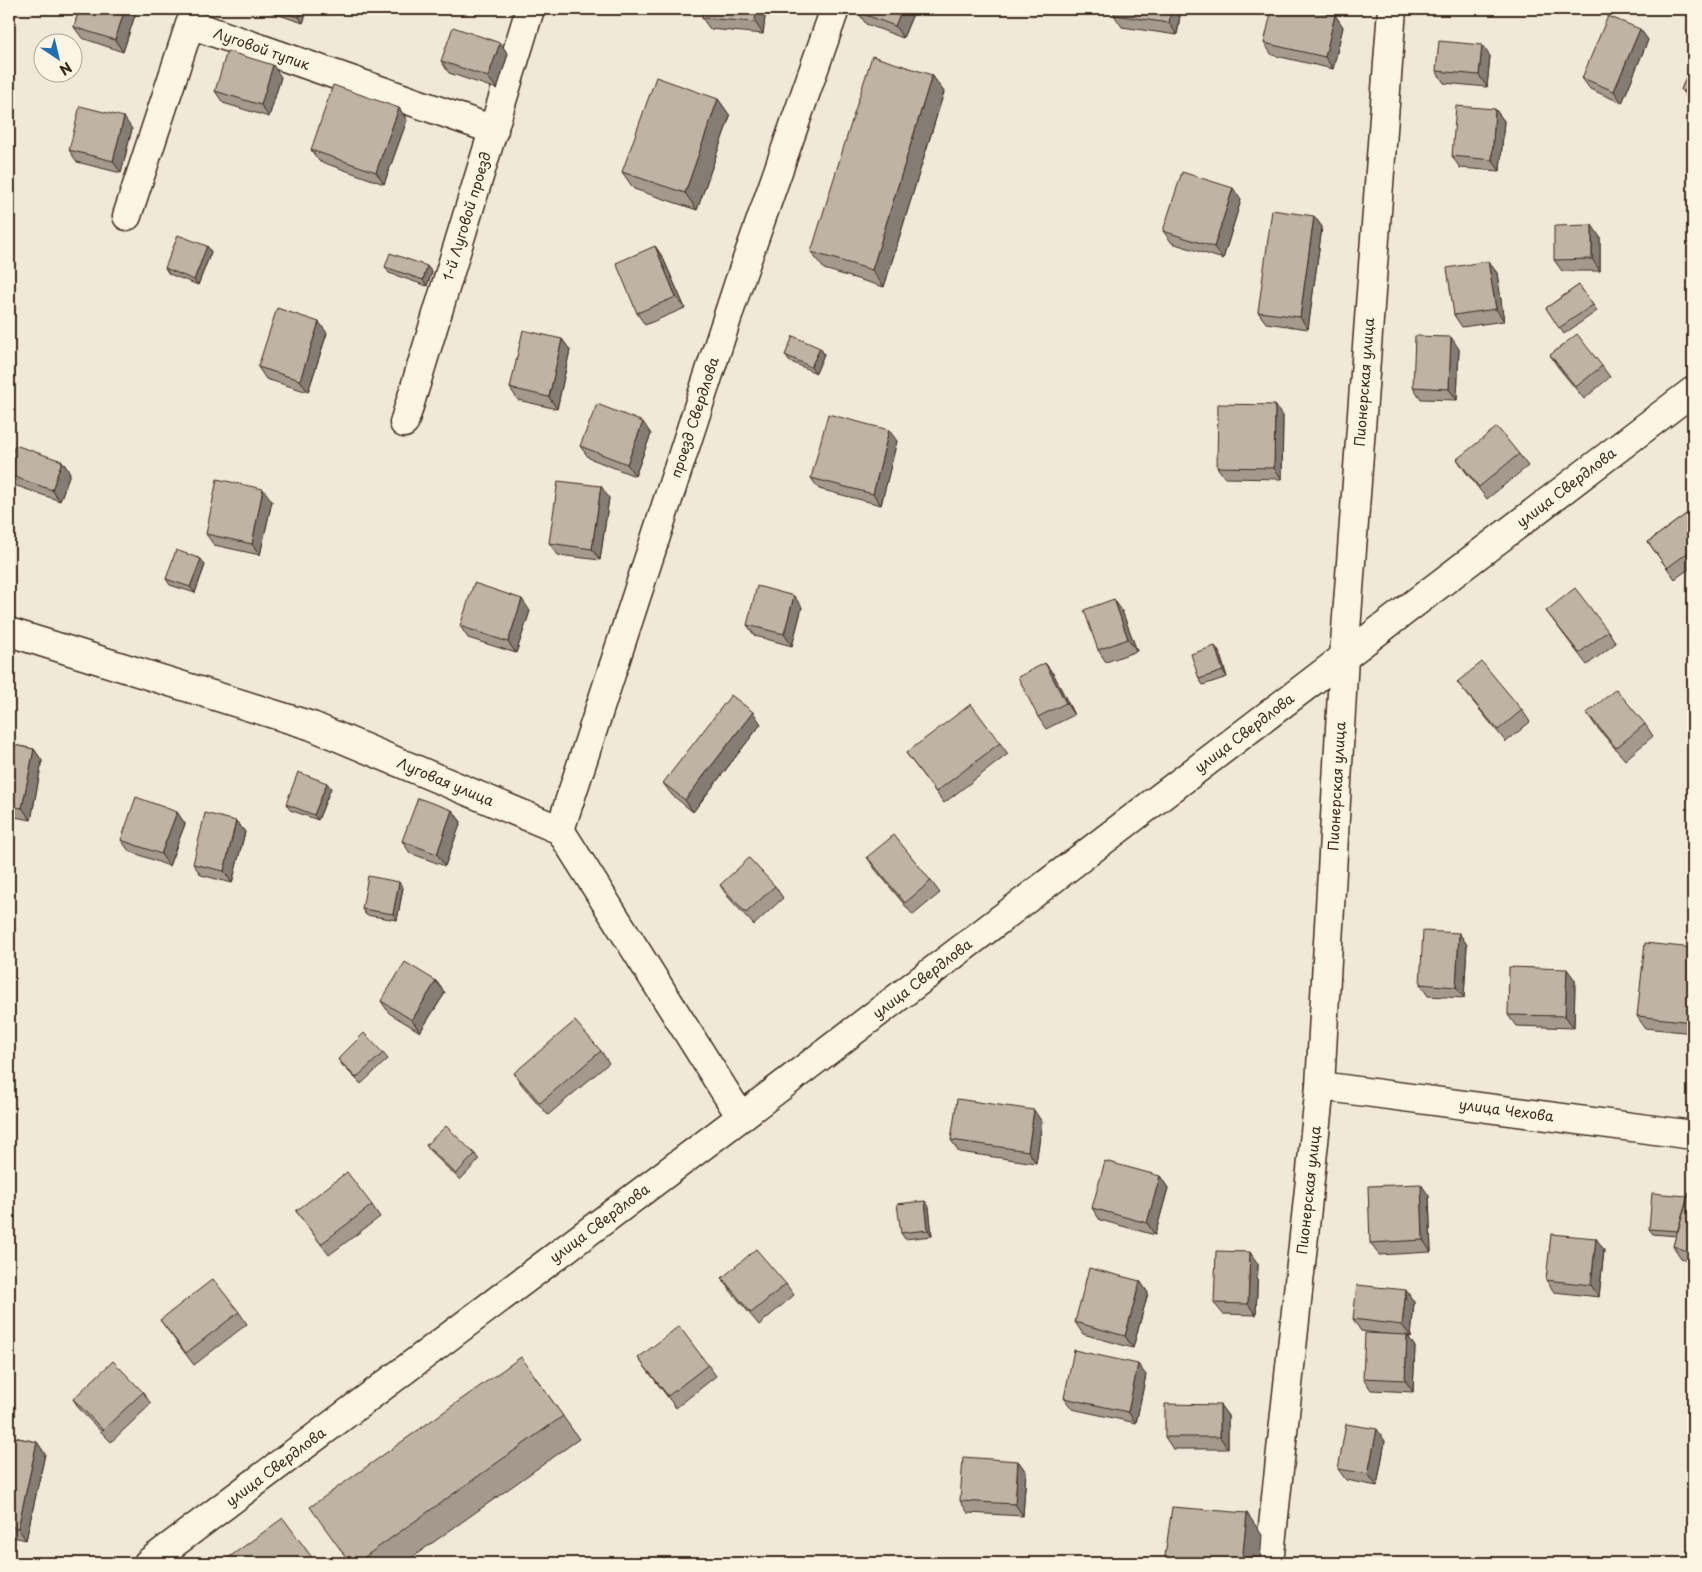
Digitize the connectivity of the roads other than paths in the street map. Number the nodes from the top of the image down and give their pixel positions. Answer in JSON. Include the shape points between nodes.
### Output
{"nodes":[{"id":1,"x":530,"y":9,"type":"edge"},
{"id":2,"x":835,"y":9,"type":"edge"},
{"id":3,"x":1392,"y":9,"type":"edge"},
{"id":4,"x":494,"y":130,"type":"junction"},
{"id":5,"x":127,"y":216,"type":"dead end"},
{"id":6,"x":1693,"y":391,"type":"edge"},
{"id":7,"x":404,"y":423,"type":"dead end"},
{"id":8,"x":9,"y":632,"type":"edge"},
{"id":9,"x":1344,"y":657,"type":"junction"},
{"id":10,"x":560,"y":830,"type":"junction"},
{"id":11,"x":1320,"y":1086,"type":"junction"},
{"id":12,"x":741,"y":1117,"type":"junction"},
{"id":13,"x":1693,"y":1135,"type":"edge"},
{"id":14,"x":148,"y":1563,"type":"edge"},
{"id":15,"x":1269,"y":1563,"type":"edge"}],
"edges":[{"from":1,"to":4,"type":"street","name":"1-й Луговой проезд"},
{"from":2,"to":10,"type":"street","name":"проезд Свердлова","via":[[738,285]]},
{"from":3,"to":9,"type":"street","name":"Пионерская улица"},
{"from":4,"to":5,"type":"street","name":"Луговой тупик","via":[[190,24]]},
{"from":4,"to":7,"type":"street","name":"1-й Луговой проезд"},
{"from":6,"to":9,"type":"street","name":"улица Свердлова"},
{"from":8,"to":10,"type":"street","name":"Луговая улица","via":[[312,726]]},
{"from":9,"to":11,"type":"street","name":"Пионерская улица"},
{"from":9,"to":12,"type":"street","name":"улица Свердлова"},
{"from":10,"to":12,"type":"street"},
{"from":11,"to":13,"type":"street","name":"улица Чехова"},
{"from":11,"to":15,"type":"street","name":"Пионерская улица"},
{"from":12,"to":14,"type":"street","name":"улица Свердлова"}]}
